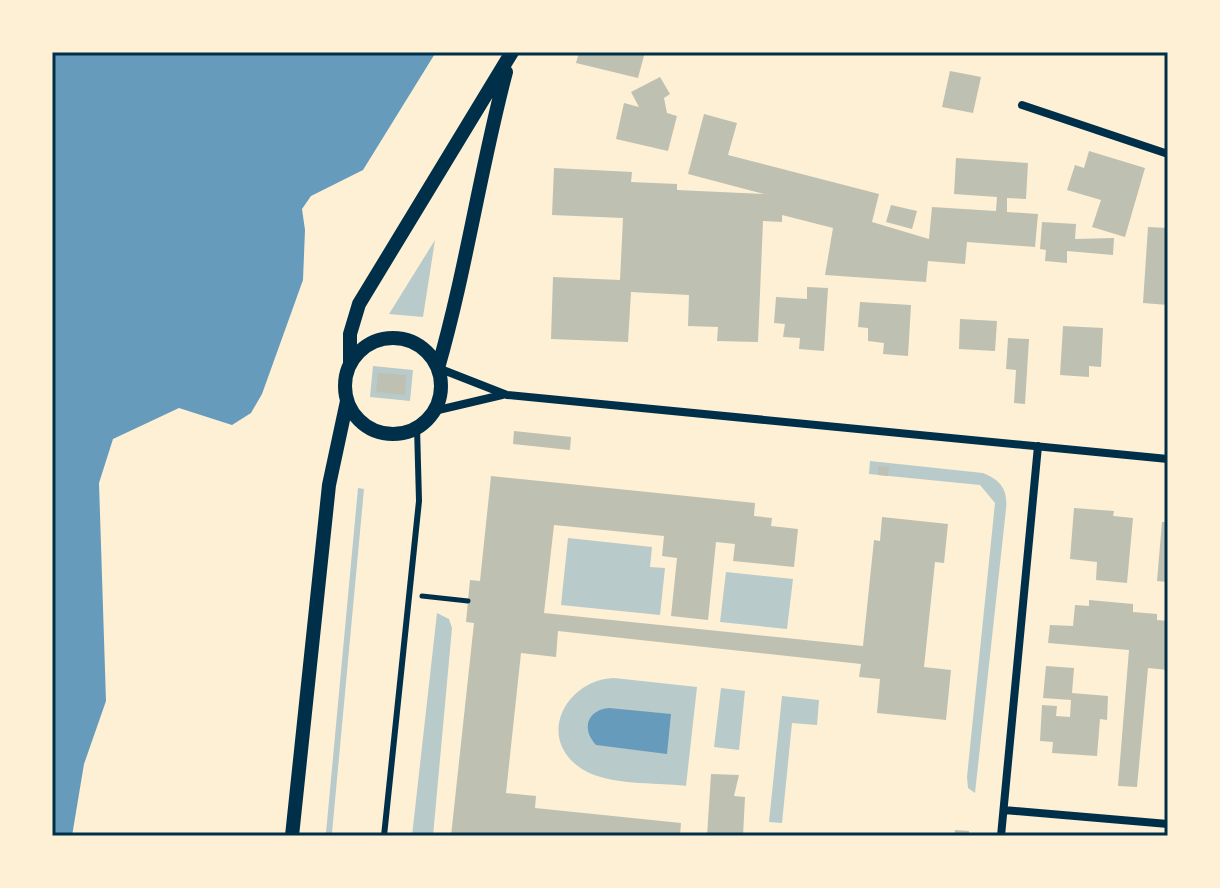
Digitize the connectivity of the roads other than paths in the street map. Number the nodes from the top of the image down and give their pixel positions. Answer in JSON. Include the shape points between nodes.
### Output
{"nodes":[{"id":1,"x":511,"y":54,"type":"edge"},
{"id":2,"x":1022,"y":105,"type":"dead end"},
{"id":3,"x":1168,"y":154,"type":"edge"},
{"id":4,"x":350,"y":364,"type":"junction"},
{"id":5,"x":438,"y":368,"type":"junction"},
{"id":6,"x":507,"y":395,"type":"junction"},
{"id":7,"x":347,"y":401,"type":"junction"},
{"id":8,"x":434,"y":411,"type":"junction"},
{"id":9,"x":417,"y":427,"type":"junction"},
{"id":10,"x":1038,"y":446,"type":"junction"},
{"id":11,"x":1168,"y":459,"type":"edge"},
{"id":12,"x":1004,"y":810,"type":"junction"},
{"id":13,"x":1168,"y":824,"type":"edge"},
{"id":14,"x":292,"y":836,"type":"edge"},
{"id":15,"x":384,"y":836,"type":"edge"},
{"id":16,"x":1001,"y":836,"type":"edge"}],
"edges":[{"from":1,"to":4,"type":"street","via":[[359,304],[350,334]]},
{"from":1,"to":5,"type":"street"},
{"from":2,"to":3,"type":"street"},
{"from":4,"to":5,"type":"street","via":[[371,343],[400,338],[419,346]]},
{"from":4,"to":7,"type":"street"},
{"from":5,"to":6,"type":"street"},
{"from":5,"to":8,"type":"street","via":[[441,390]]},
{"from":6,"to":8,"type":"street"},
{"from":6,"to":10,"type":"street"},
{"from":7,"to":9,"type":"street","via":[[374,429],[389,433]]},
{"from":7,"to":14,"type":"street","via":[[329,485]]},
{"from":8,"to":9,"type":"street"},
{"from":9,"to":15,"type":"lane","via":[[419,501]]},
{"from":10,"to":11,"type":"street"},
{"from":10,"to":12,"type":"street"},
{"from":12,"to":13,"type":"street"},
{"from":12,"to":16,"type":"street"}]}
